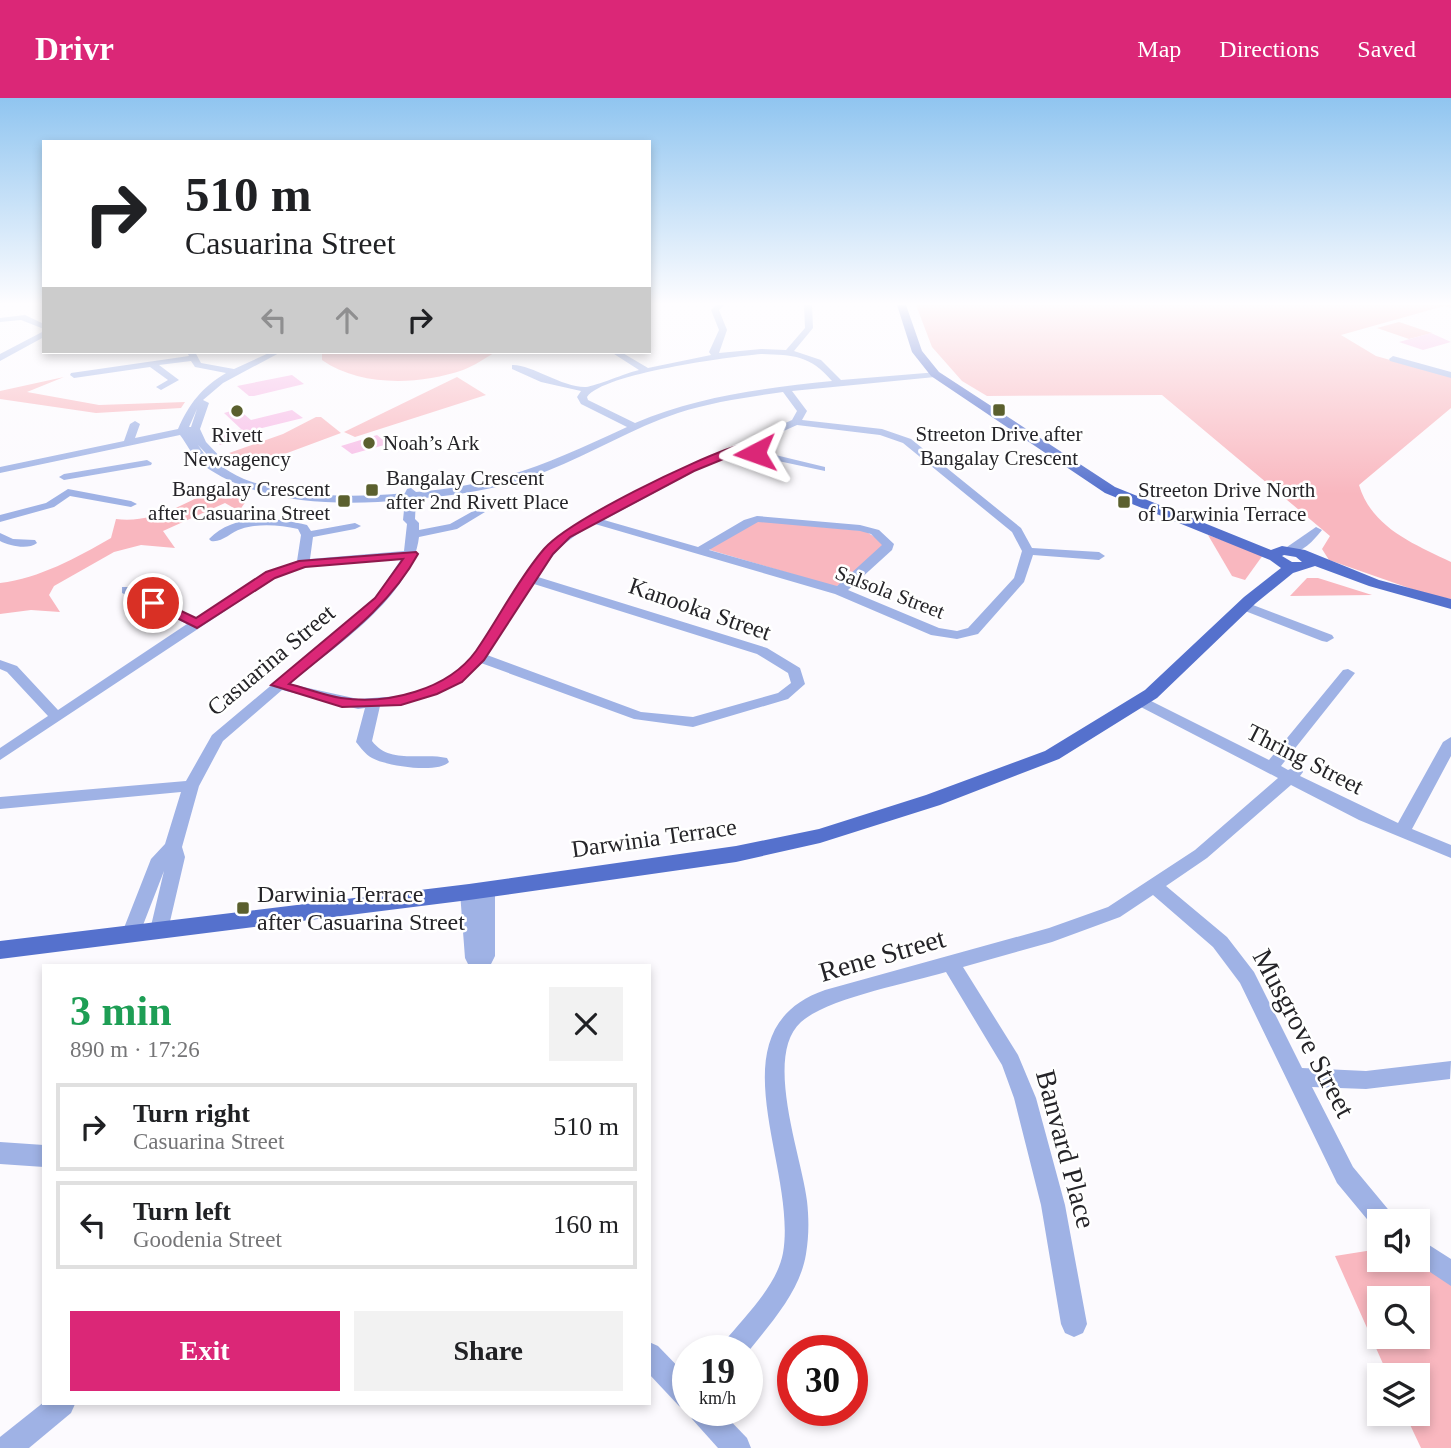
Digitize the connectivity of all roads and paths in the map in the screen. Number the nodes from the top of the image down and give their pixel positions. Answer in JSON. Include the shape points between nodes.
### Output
{"nodes":[{"id":1,"x":136,"y":368,"type":"edge"},
{"id":2,"x":157,"y":368,"type":"edge"},
{"id":3,"x":214,"y":368,"type":"edge"},
{"id":4,"x":244,"y":368,"type":"edge"},
{"id":5,"x":515,"y":368,"type":"dead end"},
{"id":6,"x":650,"y":368,"type":"edge"},
{"id":7,"x":823,"y":368,"type":"edge"},
{"id":8,"x":931,"y":368,"type":"edge"},
{"id":9,"x":1424,"y":368,"type":"edge"},
{"id":10,"x":644,"y":369,"type":"joint"},
{"id":11,"x":236,"y":372,"type":"junction"},
{"id":12,"x":74,"y":375,"type":"dead end"},
{"id":13,"x":937,"y":375,"type":"junction"},
{"id":14,"x":1451,"y":376,"type":"edge"},
{"id":15,"x":839,"y":385,"type":"junction"},
{"id":16,"x":161,"y":387,"type":"dead end"},
{"id":17,"x":586,"y":390,"type":"junction"},
{"id":18,"x":787,"y":391,"type":"junction"},
{"id":19,"x":796,"y":422,"type":"junction"},
{"id":20,"x":135,"y":424,"type":"dead end"},
{"id":21,"x":637,"y":428,"type":"junction"},
{"id":22,"x":196,"y":430,"type":"junction"},
{"id":23,"x":182,"y":433,"type":"junction"},
{"id":24,"x":128,"y":443,"type":"junction"},
{"id":25,"x":737,"y":449,"type":"junction"},
{"id":26,"x":60,"y":457,"type":"junction"},
{"id":27,"x":147,"y":463,"type":"dead end"},
{"id":28,"x":821,"y":469,"type":"dead end"},
{"id":29,"x":0,"y":470,"type":"edge"},
{"id":30,"x":1080,"y":471,"type":"joint"},
{"id":31,"x":64,"y":477,"type":"junction"},
{"id":32,"x":252,"y":481,"type":"junction"},
{"id":33,"x":68,"y":492,"type":"junction"},
{"id":34,"x":415,"y":493,"type":"junction"},
{"id":35,"x":131,"y":504,"type":"dead end"},
{"id":36,"x":479,"y":512,"type":"dead end"},
{"id":37,"x":0,"y":519,"type":"edge"},
{"id":38,"x":592,"y":520,"type":"junction"},
{"id":39,"x":355,"y":526,"type":"dead end"},
{"id":40,"x":414,"y":528,"type":"junction"},
{"id":41,"x":1316,"y":530,"type":"dead end"},
{"id":42,"x":307,"y":535,"type":"junction"},
{"id":43,"x":0,"y":537,"type":"edge"},
{"id":44,"x":215,"y":539,"type":"dead end"},
{"id":45,"x":31,"y":543,"type":"dead end"},
{"id":46,"x":699,"y":551,"type":"junction"},
{"id":47,"x":1028,"y":551,"type":"junction"},
{"id":48,"x":412,"y":554,"type":"junction"},
{"id":49,"x":1279,"y":554,"type":"junction"},
{"id":50,"x":1099,"y":556,"type":"dead end"},
{"id":51,"x":1305,"y":558,"type":"junction"},
{"id":52,"x":303,"y":563,"type":"junction"},
{"id":53,"x":532,"y":579,"type":"junction"},
{"id":54,"x":126,"y":590,"type":"dead end"},
{"id":55,"x":839,"y":591,"type":"junction"},
{"id":56,"x":1247,"y":603,"type":"junction"},
{"id":57,"x":1451,"y":604,"type":"edge"},
{"id":58,"x":197,"y":624,"type":"junction"},
{"id":59,"x":1327,"y":638,"type":"dead end"},
{"id":60,"x":479,"y":657,"type":"junction"},
{"id":61,"x":0,"y":664,"type":"edge"},
{"id":62,"x":1348,"y":673,"type":"dead end"},
{"id":63,"x":278,"y":685,"type":"junction"},
{"id":64,"x":1146,"y":697,"type":"junction"},
{"id":65,"x":373,"y":704,"type":"junction"},
{"id":66,"x":57,"y":717,"type":"junction"},
{"id":67,"x":1451,"y":742,"type":"edge"},
{"id":68,"x":0,"y":755,"type":"edge"},
{"id":69,"x":441,"y":762,"type":"dead end"},
{"id":70,"x":1283,"y":770,"type":"junction"},
{"id":71,"x":191,"y":786,"type":"junction"},
{"id":72,"x":0,"y":803,"type":"edge"},
{"id":73,"x":1403,"y":829,"type":"junction"},
{"id":74,"x":1451,"y":845,"type":"edge"},
{"id":75,"x":173,"y":847,"type":"junction"},
{"id":76,"x":1451,"y":852,"type":"edge"},
{"id":77,"x":1155,"y":887,"type":"junction"},
{"id":78,"x":478,"y":891,"type":"junction"},
{"id":79,"x":159,"y":930,"type":"junction"},
{"id":80,"x":131,"y":933,"type":"junction"},
{"id":81,"x":0,"y":950,"type":"edge"},
{"id":82,"x":478,"y":964,"type":"edge"},
{"id":83,"x":951,"y":964,"type":"junction"},
{"id":84,"x":1450,"y":1070,"type":"edge"},
{"id":85,"x":1295,"y":1077,"type":"junction"},
{"id":86,"x":0,"y":1153,"type":"edge"},
{"id":87,"x":42,"y":1156,"type":"edge"},
{"id":88,"x":1373,"y":1209,"type":"edge"},
{"id":89,"x":1430,"y":1259,"type":"edge"},
{"id":90,"x":1451,"y":1274,"type":"edge"},
{"id":91,"x":1074,"y":1324,"type":"dead end"},
{"id":92,"x":745,"y":1335,"type":"edge"},
{"id":93,"x":651,"y":1357,"type":"edge"},
{"id":94,"x":672,"y":1380,"type":"edge"},
{"id":95,"x":61,"y":1405,"type":"edge"},
{"id":96,"x":716,"y":1426,"type":"edge"},
{"id":97,"x":8,"y":1448,"type":"edge"},
{"id":98,"x":737,"y":1448,"type":"edge"}],
"edges":[{"from":1,"to":12,"type":"street"},
{"from":2,"to":16,"type":"street","via":[[174,380]]},
{"from":3,"to":11,"type":"street"},
{"from":4,"to":11,"type":"street"},
{"from":5,"to":17,"type":"street"},
{"from":6,"to":10,"type":"street"},
{"from":7,"to":15,"type":"street"},
{"from":8,"to":13,"type":"main road"},
{"from":9,"to":14,"type":"street"},
{"from":10,"to":17,"type":"street"},
{"from":11,"to":22,"type":"street","via":[[204,402]]},
{"from":11,"to":23,"type":"street","via":[[202,392],[189,410]]},
{"from":13,"to":15,"type":"street"},
{"from":13,"to":30,"type":"main road"},
{"from":15,"to":18,"type":"street"},
{"from":17,"to":21,"type":"street","via":[[584,402]]},
{"from":18,"to":19,"type":"street","via":[[802,411]]},
{"from":18,"to":21,"type":"street","via":[[696,404]]},
{"from":19,"to":25,"type":"street"},
{"from":19,"to":47,"type":"street","via":[[882,432],[907,441],[1017,530]]},
{"from":20,"to":24,"type":"street"},
{"from":21,"to":34,"type":"street","via":[[510,480]]},
{"from":22,"to":23,"type":"street"},
{"from":22,"to":32,"type":"street","via":[[201,443],[222,463]]},
{"from":23,"to":24,"type":"street"},
{"from":23,"to":32,"type":"street","via":[[188,446],[211,467]]},
{"from":24,"to":26,"type":"street"},
{"from":25,"to":28,"type":"street"},
{"from":25,"to":38,"type":"street"},
{"from":26,"to":29,"type":"street"},
{"from":26,"to":31,"type":"street"},
{"from":27,"to":31,"type":"street"},
{"from":30,"to":49,"type":"main road","via":[[1158,508]]},
{"from":31,"to":33,"type":"street"},
{"from":32,"to":34,"type":"street","via":[[328,498]]},
{"from":33,"to":35,"type":"street"},
{"from":33,"to":37,"type":"street","via":[[50,505]]},
{"from":34,"to":40,"type":"street","name":"Casuarina Street","via":[[409,520]]},
{"from":36,"to":40,"type":"street","via":[[453,527]]},
{"from":38,"to":46,"type":"street","name":"Salsola Street"},
{"from":38,"to":53,"type":"street","via":[[548,552]]},
{"from":39,"to":42,"type":"street"},
{"from":40,"to":48,"type":"street","name":"Casuarina Street"},
{"from":41,"to":51,"type":"street","name":"Darwinia Terrace"},
{"from":42,"to":44,"type":"street","via":[[303,527],[292,524],[250,523],[223,531]]},
{"from":42,"to":52,"type":"street"},
{"from":43,"to":45,"type":"street"},
{"from":46,"to":55,"type":"street","name":"Salsola Street"},
{"from":46,"to":55,"type":"street","via":[[757,519],[860,528],[884,537],[886,550]]},
{"from":47,"to":50,"type":"street"},
{"from":47,"to":55,"type":"street","name":"Salsola Street","via":[[1020,579],[973,631],[957,635],[936,632]]},
{"from":48,"to":52,"type":"street"},
{"from":48,"to":63,"type":"street","name":"Casuarina Street","via":[[380,601]]},
{"from":49,"to":51,"type":"street","name":"Darwinia Terrace"},
{"from":49,"to":51,"type":"main road","via":[[1286,565]]},
{"from":49,"to":56,"type":"main road","name":"Darwinia Terrace"},
{"from":51,"to":56,"type":"main road","name":"Darwinia Terrace"},
{"from":51,"to":57,"type":"main road","via":[[1410,598]]},
{"from":52,"to":58,"type":"street","via":[[271,575]]},
{"from":53,"to":60,"type":"street"},
{"from":53,"to":60,"type":"street","name":"Kanooka Street","via":[[762,651],[795,671],[798,684],[783,696],[693,722],[639,716]]},
{"from":54,"to":58,"type":"street"},
{"from":56,"to":59,"type":"street"},
{"from":56,"to":64,"type":"main road","name":"Darwinia Terrace"},
{"from":58,"to":66,"type":"street"},
{"from":60,"to":65,"type":"street","via":[[457,679],[432,691]]},
{"from":61,"to":66,"type":"street","via":[[12,669]]},
{"from":62,"to":70,"type":"street","name":"Rene Street"},
{"from":63,"to":65,"type":"street","via":[[342,703]]},
{"from":63,"to":71,"type":"street","name":"Casuarina Street","via":[[217,738]]},
{"from":64,"to":70,"type":"street","name":"Thring Street"},
{"from":64,"to":78,"type":"main road","name":"Darwinia Terrace","via":[[1052,755],[820,836],[736,854]]},
{"from":65,"to":69,"type":"street","via":[[364,742],[369,751],[381,757]]},
{"from":66,"to":68,"type":"street"},
{"from":67,"to":73,"type":"street"},
{"from":70,"to":73,"type":"street","name":"Thring Street"},
{"from":70,"to":77,"type":"street","name":"Rene Street","via":[[1201,854]]},
{"from":71,"to":72,"type":"street"},
{"from":71,"to":75,"type":"street","name":"Casuarina Street"},
{"from":73,"to":74,"type":"street","name":"Thring Street"},
{"from":73,"to":76,"type":"street","name":"Thring Street"},
{"from":75,"to":79,"type":"street","name":"Casuarina Street","via":[[177,857]]},
{"from":75,"to":80,"type":"street","name":"Casuarina Street","via":[[160,859]]},
{"from":77,"to":83,"type":"street","name":"Rene Street","via":[[1114,912],[1065,931]]},
{"from":77,"to":85,"type":"street","name":"Musgrove Street","via":[[1220,942],[1247,978]]},
{"from":78,"to":79,"type":"main road","name":"Darwinia Terrace"},
{"from":78,"to":82,"type":"street","via":[[474,958]]},
{"from":79,"to":80,"type":"main road","name":"Darwinia Terrace"},
{"from":80,"to":81,"type":"main road","name":"Darwinia Terrace"},
{"from":83,"to":91,"type":"street","name":"Banvard Place","via":[[1012,1061],[1025,1098],[1053,1205]]},
{"from":83,"to":92,"type":"street","name":"Rene Street","via":[[825,998],[800,1010],[786,1025],[775,1046],[775,1079],[797,1211],[794,1255],[777,1294]]},
{"from":84,"to":85,"type":"street","via":[[1366,1080]]},
{"from":85,"to":88,"type":"street","name":"Musgrove Street","via":[[1345,1175]]},
{"from":86,"to":87,"type":"street"},
{"from":89,"to":90,"type":"street"},
{"from":93,"to":94,"type":"street"},
{"from":95,"to":97,"type":"street"},
{"from":96,"to":98,"type":"street"}]}
